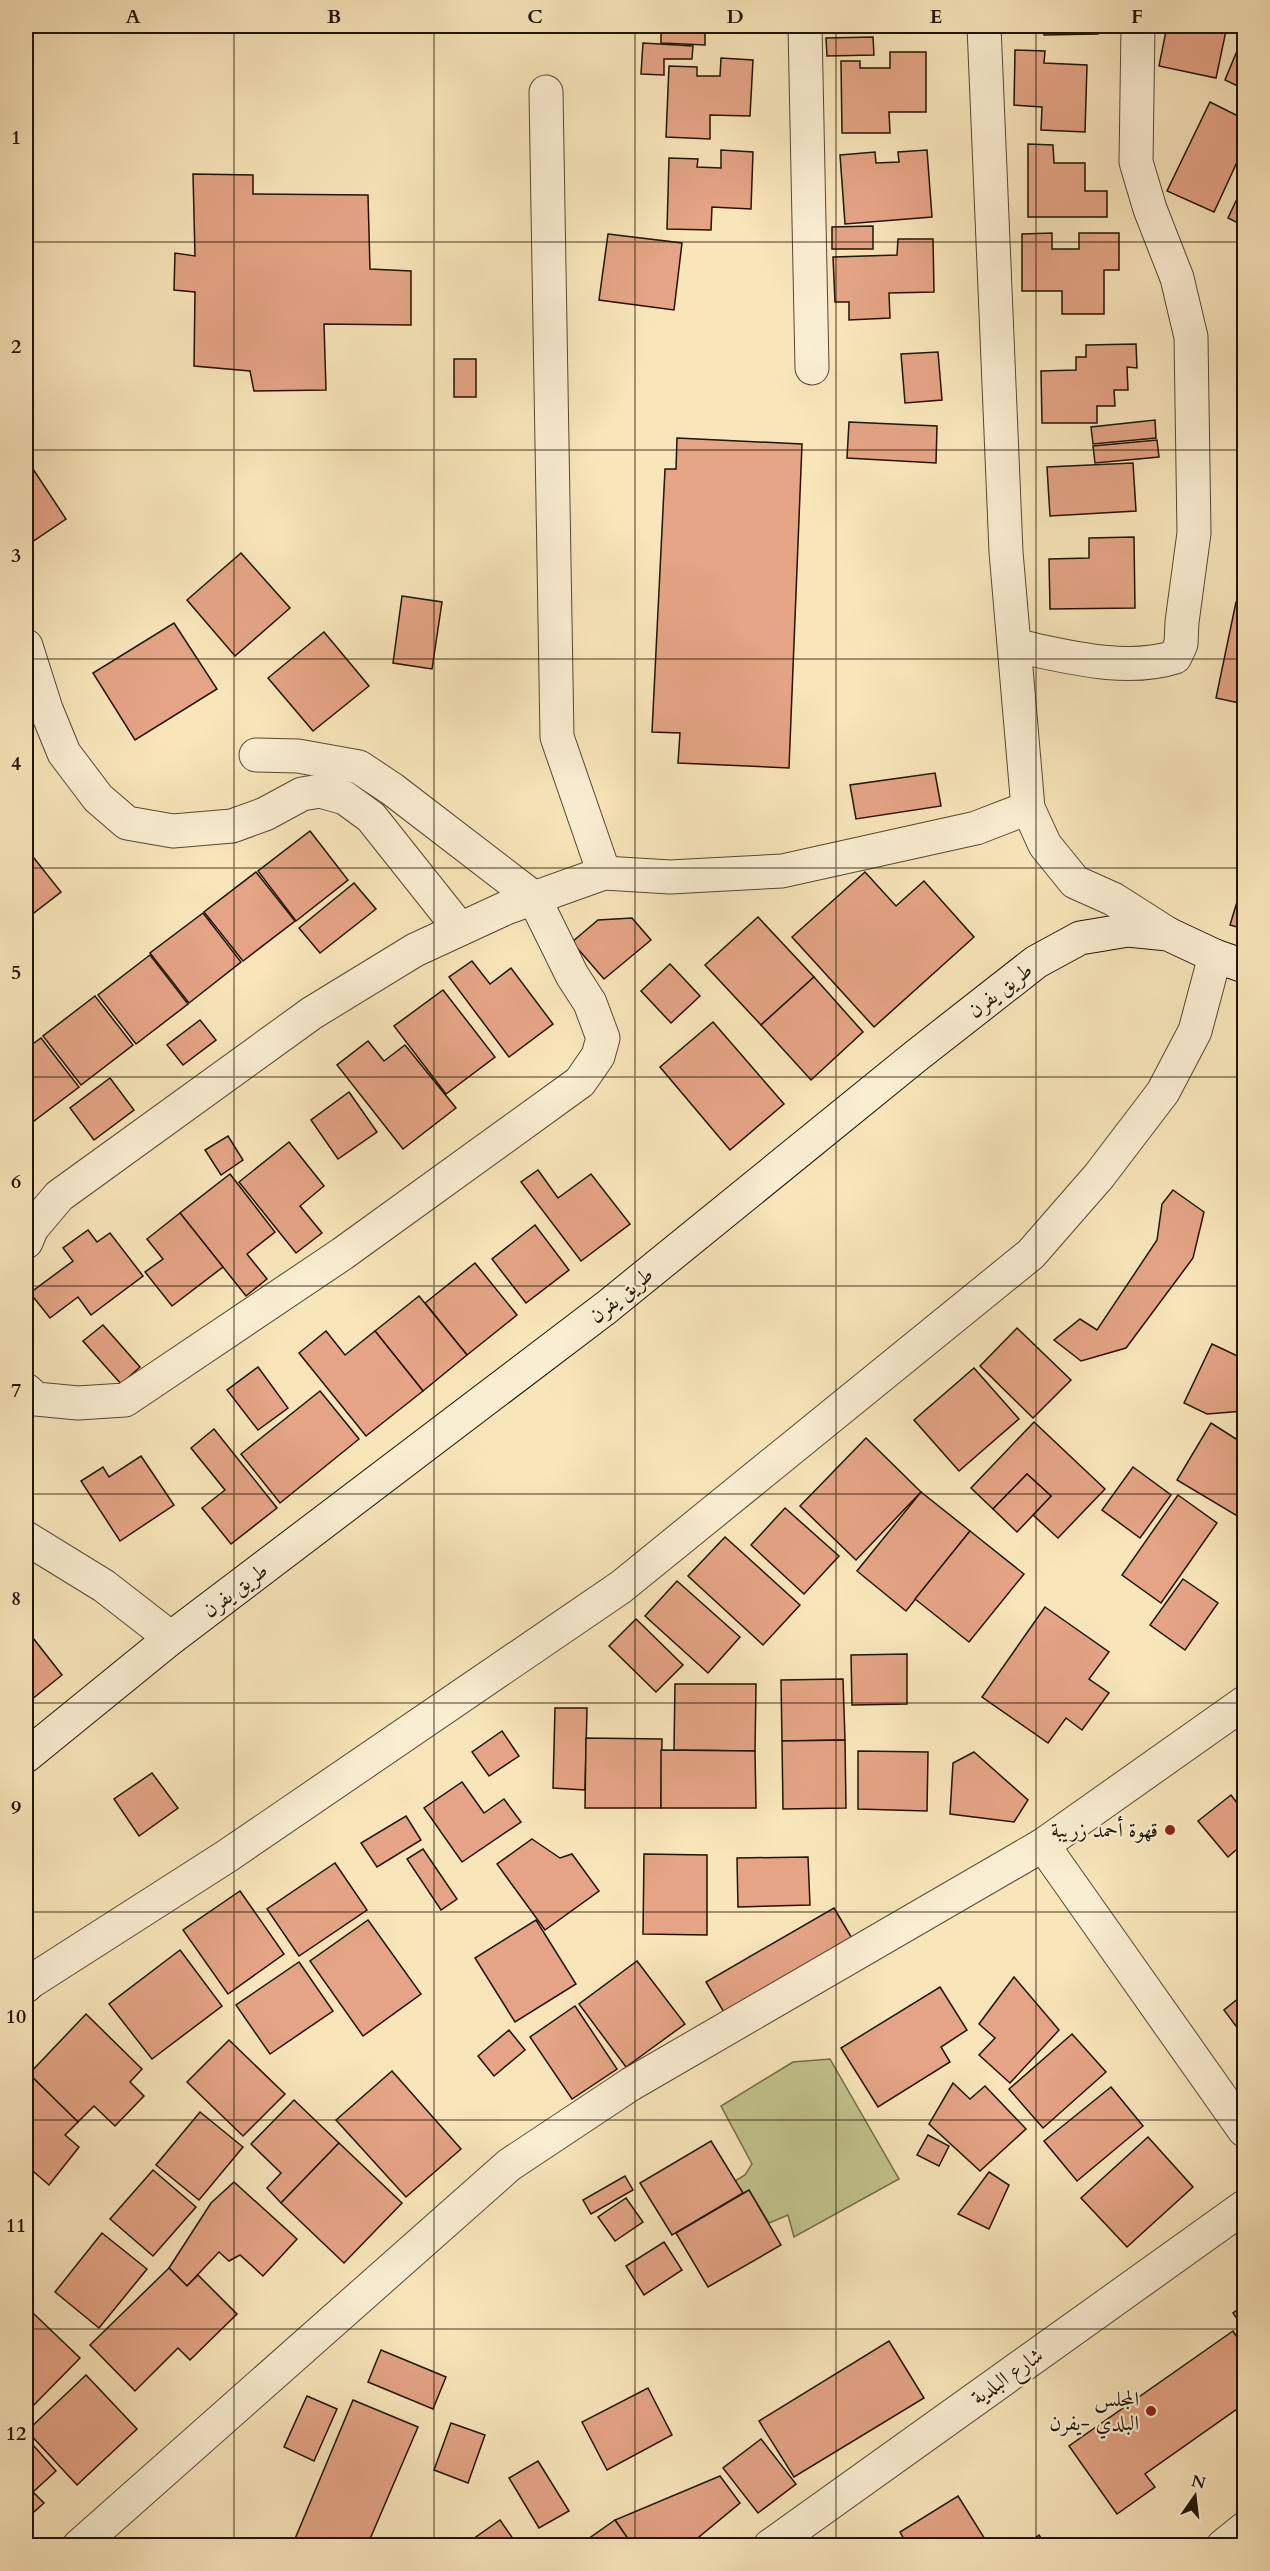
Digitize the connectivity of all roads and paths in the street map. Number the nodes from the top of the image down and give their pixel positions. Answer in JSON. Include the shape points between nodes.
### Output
{"nodes":[{"id":1,"x":804,"y":26,"type":"edge"},
{"id":2,"x":984,"y":26,"type":"edge"},
{"id":3,"x":1138,"y":26,"type":"edge"},
{"id":4,"x":546,"y":92,"type":"dead end"},
{"id":5,"x":812,"y":368,"type":"dead end"},
{"id":6,"x":26,"y":646,"type":"edge"},
{"id":7,"x":1016,"y":646,"type":"junction"},
{"id":8,"x":256,"y":755,"type":"dead end"},
{"id":9,"x":1028,"y":808,"type":"junction"},
{"id":10,"x":604,"y":873,"type":"junction"},
{"id":11,"x":534,"y":898,"type":"junction"},
{"id":12,"x":460,"y":929,"type":"junction"},
{"id":13,"x":1168,"y":934,"type":"junction"},
{"id":14,"x":1230,"y":961,"type":"edge"},
{"id":15,"x":26,"y":1242,"type":"edge"},
{"id":16,"x":26,"y":1389,"type":"edge"},
{"id":17,"x":26,"y":1538,"type":"edge"},
{"id":18,"x":171,"y":1638,"type":"junction"},
{"id":19,"x":1245,"y":1703,"type":"edge"},
{"id":20,"x":26,"y":1756,"type":"edge"},
{"id":21,"x":1043,"y":1845,"type":"junction"},
{"id":22,"x":26,"y":1984,"type":"edge"},
{"id":23,"x":1245,"y":2130,"type":"edge"},
{"id":24,"x":1245,"y":2207,"type":"edge"},
{"id":25,"x":1245,"y":2529,"type":"edge"},
{"id":26,"x":79,"y":2546,"type":"edge"},
{"id":27,"x":770,"y":2546,"type":"edge"},
{"id":28,"x":1223,"y":2546,"type":"edge"}],
"edges":[{"from":1,"to":5,"type":"street"},
{"from":2,"to":7,"type":"street","via":[[1005,518]]},
{"from":3,"to":7,"type":"street","via":[[1136,162],[1177,278],[1191,337],[1194,533],[1181,644],[1175,657],[1140,663],[1086,660]]},
{"from":4,"to":10,"type":"street","via":[[557,737]]},
{"from":6,"to":12,"type":"street","via":[[64,753],[98,798],[127,823],[173,831],[232,826],[302,794],[320,791],[345,798],[371,817]]},
{"from":7,"to":9,"type":"street"},
{"from":8,"to":11,"type":"street","via":[[298,756],[359,767]]},
{"from":9,"to":10,"type":"street","via":[[976,828],[783,871],[670,877]]},
{"from":9,"to":13,"type":"street","via":[[1045,845],[1075,882],[1113,898]]},
{"from":10,"to":11,"type":"street"},
{"from":11,"to":12,"type":"street"},
{"from":11,"to":16,"type":"street","via":[[590,1003],[603,1038],[598,1056],[583,1080],[342,1254],[125,1400],[36,1399]]},
{"from":12,"to":15,"type":"street","via":[[415,950],[312,1013],[59,1196],[32,1228]]},
{"from":13,"to":14,"type":"street","name":"طريق يفرن"},
{"from":13,"to":18,"type":"street","name":"طريق يفرن","via":[[1128,930],[1080,938],[1036,962],[608,1307]]},
{"from":14,"to":22,"type":"street","via":[[1163,1092],[1099,1176],[1031,1254],[621,1587],[227,1856]]},
{"from":17,"to":18,"type":"street","via":[[104,1586]]},
{"from":18,"to":20,"type":"street","name":"طريق يفرن"},
{"from":19,"to":21,"type":"street"},
{"from":21,"to":23,"type":"street"},
{"from":21,"to":26,"type":"street","via":[[631,2084],[510,2165]]},
{"from":24,"to":27,"type":"street","name":"شارع البلدية"},
{"from":25,"to":28,"type":"street"}]}
